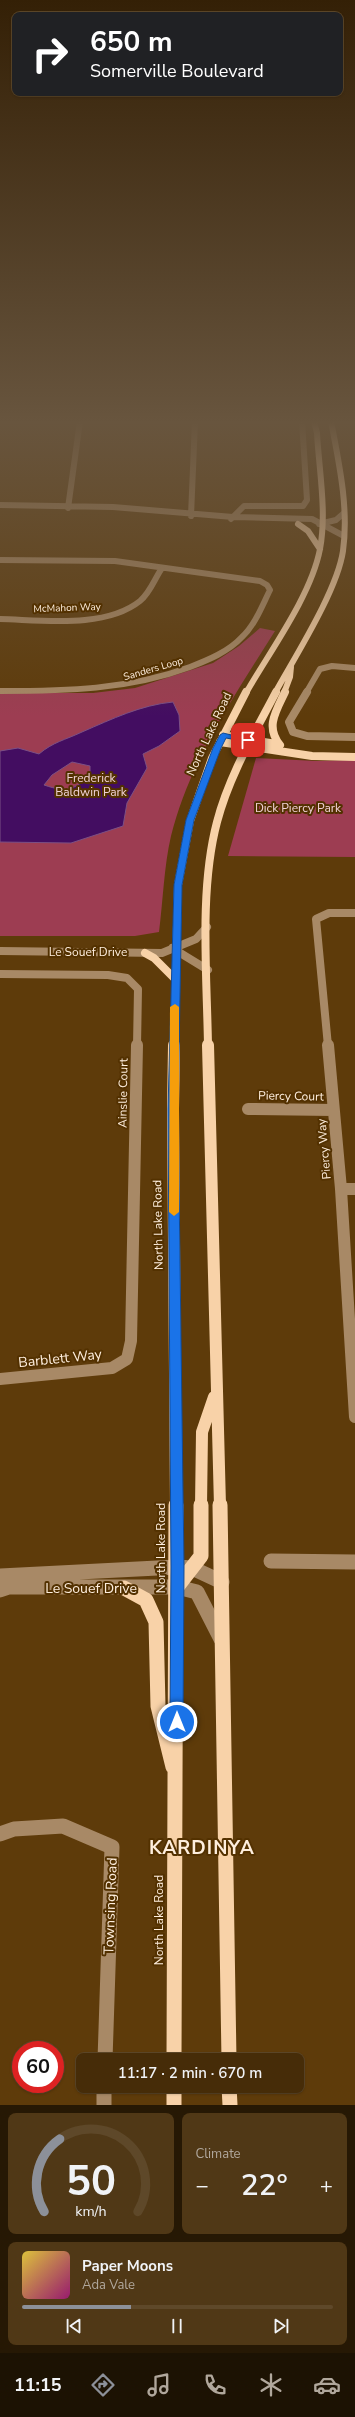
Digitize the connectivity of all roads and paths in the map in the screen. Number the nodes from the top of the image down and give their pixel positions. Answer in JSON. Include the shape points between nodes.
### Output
{"nodes":[{"id":1,"x":246,"y":519,"type":"edge"},
{"id":2,"x":313,"y":519,"type":"edge"},
{"id":3,"x":321,"y":519,"type":"edge"},
{"id":4,"x":337,"y":519,"type":"edge"},
{"id":5,"x":344,"y":519,"type":"edge"},
{"id":6,"x":321,"y":523,"type":"junction"},
{"id":7,"x":298,"y":524,"type":"junction"},
{"id":8,"x":344,"y":536,"type":"junction"},
{"id":9,"x":320,"y":549,"type":"junction"},
{"id":10,"x":0,"y":560,"type":"edge"},
{"id":11,"x":162,"y":568,"type":"junction"},
{"id":12,"x":0,"y":619,"type":"edge"},
{"id":13,"x":291,"y":663,"type":"junction"},
{"id":14,"x":355,"y":668,"type":"edge"},
{"id":15,"x":0,"y":691,"type":"edge"},
{"id":16,"x":355,"y":737,"type":"edge"},
{"id":17,"x":222,"y":738,"type":"junction"},
{"id":18,"x":247,"y":743,"type":"junction"},
{"id":19,"x":280,"y":745,"type":"junction"},
{"id":20,"x":355,"y":753,"type":"edge"},
{"id":21,"x":355,"y":757,"type":"edge"},
{"id":22,"x":355,"y":913,"type":"edge"},
{"id":23,"x":207,"y":927,"type":"junction"},
{"id":24,"x":0,"y":945,"type":"edge"},
{"id":25,"x":176,"y":949,"type":"junction"},
{"id":26,"x":0,"y":951,"type":"edge"},
{"id":27,"x":144,"y":952,"type":"junction"},
{"id":28,"x":208,"y":970,"type":"junction"},
{"id":29,"x":0,"y":974,"type":"edge"},
{"id":30,"x":175,"y":979,"type":"junction"},
{"id":31,"x":248,"y":1109,"type":"dead end"},
{"id":32,"x":333,"y":1110,"type":"junction"},
{"id":33,"x":340,"y":1189,"type":"junction"},
{"id":34,"x":355,"y":1189,"type":"edge"},
{"id":35,"x":131,"y":1341,"type":"joint"},
{"id":36,"x":352,"y":1362,"type":"edge"},
{"id":37,"x":0,"y":1379,"type":"edge"},
{"id":38,"x":217,"y":1389,"type":"junction"},
{"id":39,"x":355,"y":1417,"type":"edge"},
{"id":40,"x":271,"y":1561,"type":"dead end"},
{"id":41,"x":355,"y":1562,"type":"edge"},
{"id":42,"x":178,"y":1567,"type":"junction"},
{"id":43,"x":192,"y":1568,"type":"junction"},
{"id":44,"x":0,"y":1576,"type":"edge"},
{"id":45,"x":222,"y":1582,"type":"junction"},
{"id":46,"x":177,"y":1587,"type":"junction"},
{"id":47,"x":124,"y":1588,"type":"junction"},
{"id":48,"x":0,"y":1590,"type":"edge"},
{"id":49,"x":222,"y":1642,"type":"junction"},
{"id":50,"x":176,"y":1783,"type":"junction"},
{"id":51,"x":0,"y":1834,"type":"edge"},
{"id":52,"x":105,"y":2053,"type":"edge"},
{"id":53,"x":174,"y":2053,"type":"edge"},
{"id":54,"x":229,"y":2053,"type":"edge"},
{"id":55,"x":104,"y":2093,"type":"edge"},
{"id":56,"x":174,"y":2093,"type":"edge"},
{"id":57,"x":229,"y":2093,"type":"edge"},
{"id":58,"x":104,"y":2105,"type":"edge"},
{"id":59,"x":174,"y":2105,"type":"edge"},
{"id":60,"x":230,"y":2105,"type":"edge"}],
"edges":[{"from":1,"to":7,"type":"street"},
{"from":2,"to":6,"type":"street"},
{"from":3,"to":6,"type":"main road","name":"North Lake Road"},
{"from":4,"to":6,"type":"street"},
{"from":5,"to":8,"type":"main road"},
{"from":6,"to":7,"type":"street"},
{"from":6,"to":8,"type":"street"},
{"from":6,"to":9,"type":"main road","name":"North Lake Road"},
{"from":7,"to":9,"type":"main road","via":[[308,531]]},
{"from":8,"to":13,"type":"main road","via":[[342,552],[329,593]]},
{"from":9,"to":17,"type":"main road","name":"North Lake Road","via":[[306,588]]},
{"from":10,"to":11,"type":"street","via":[[115,561]]},
{"from":11,"to":12,"type":"street","name":"McMahon Way","via":[[141,600],[108,616],[78,619]]},
{"from":11,"to":15,"type":"street","name":"Sanders Loop","via":[[260,581],[270,590],[247,632],[220,655],[180,672],[135,685],[94,691]]},
{"from":13,"to":18,"type":"main road"},
{"from":13,"to":19,"type":"main road","via":[[292,673],[270,727],[271,736]]},
{"from":14,"to":16,"type":"street","via":[[332,666],[320,669],[289,722],[293,732],[307,736]]},
{"from":17,"to":18,"type":"main road"},
{"from":17,"to":25,"type":"main road","name":"North Lake Road","via":[[205,776],[190,820],[178,885]]},
{"from":18,"to":19,"type":"main road"},
{"from":18,"to":21,"type":"main road","via":[[312,756]]},
{"from":18,"to":23,"type":"main road","via":[[217,822],[206,890]]},
{"from":19,"to":20,"type":"main road"},
{"from":22,"to":32,"type":"street","name":"Piercy Way","via":[[329,913],[316,919]]},
{"from":23,"to":25,"type":"street","name":"Le Souef Drive","via":[[196,939]]},
{"from":23,"to":28,"type":"main road"},
{"from":24,"to":25,"type":"street","name":"Le Souef Drive","via":[[161,946]]},
{"from":25,"to":27,"type":"street","name":"Le Souef Drive","via":[[162,953]]},
{"from":25,"to":28,"type":"street","name":"Le Souef Drive"},
{"from":25,"to":30,"type":"main road","name":"North Lake Road"},
{"from":26,"to":27,"type":"street","name":"Le Souef Drive"},
{"from":27,"to":30,"type":"main road","via":[[154,958]]},
{"from":28,"to":38,"type":"main road","via":[[208,1109]]},
{"from":29,"to":35,"type":"street","name":"Ainslie Court","via":[[108,975],[127,978],[138,989]]},
{"from":30,"to":42,"type":"main road","name":"North Lake Road","via":[[173,1109]]},
{"from":31,"to":32,"type":"street","name":"Piercy Court"},
{"from":32,"to":33,"type":"street","name":"Piercy Way"},
{"from":33,"to":34,"type":"street"},
{"from":33,"to":36,"type":"street","name":"Piercy Way"},
{"from":35,"to":37,"type":"street","name":"Barblett Way","via":[[127,1359],[112,1368]]},
{"from":36,"to":39,"type":"street","name":"Piercy Way"},
{"from":38,"to":43,"type":"main road","via":[[202,1432],[201,1556]]},
{"from":38,"to":45,"type":"main road"},
{"from":40,"to":41,"type":"street"},
{"from":42,"to":43,"type":"street","name":"Le Souef Drive"},
{"from":42,"to":44,"type":"street","name":"Le Souef Drive"},
{"from":42,"to":46,"type":"main road","name":"North Lake Road"},
{"from":43,"to":45,"type":"street","name":"Le Souef Drive"},
{"from":43,"to":46,"type":"main road"},
{"from":45,"to":49,"type":"main road"},
{"from":46,"to":47,"type":"street","name":"Le Souef Drive"},
{"from":46,"to":49,"type":"street","name":"Le Souef Drive","via":[[197,1592]]},
{"from":46,"to":50,"type":"main road","name":"North Lake Road"},
{"from":47,"to":48,"type":"street","name":"Le Souef Drive","via":[[10,1587]]},
{"from":47,"to":50,"type":"main road","via":[[146,1600],[156,1622],[158,1706]]},
{"from":49,"to":54,"type":"main road"},
{"from":50,"to":53,"type":"main road","name":"North Lake Road"},
{"from":51,"to":52,"type":"street","name":"Townsing Road","via":[[14,1829],[63,1826],[112,1846]]},
{"from":55,"to":58,"type":"street"},
{"from":56,"to":59,"type":"main road"},
{"from":57,"to":60,"type":"main road"}]}
